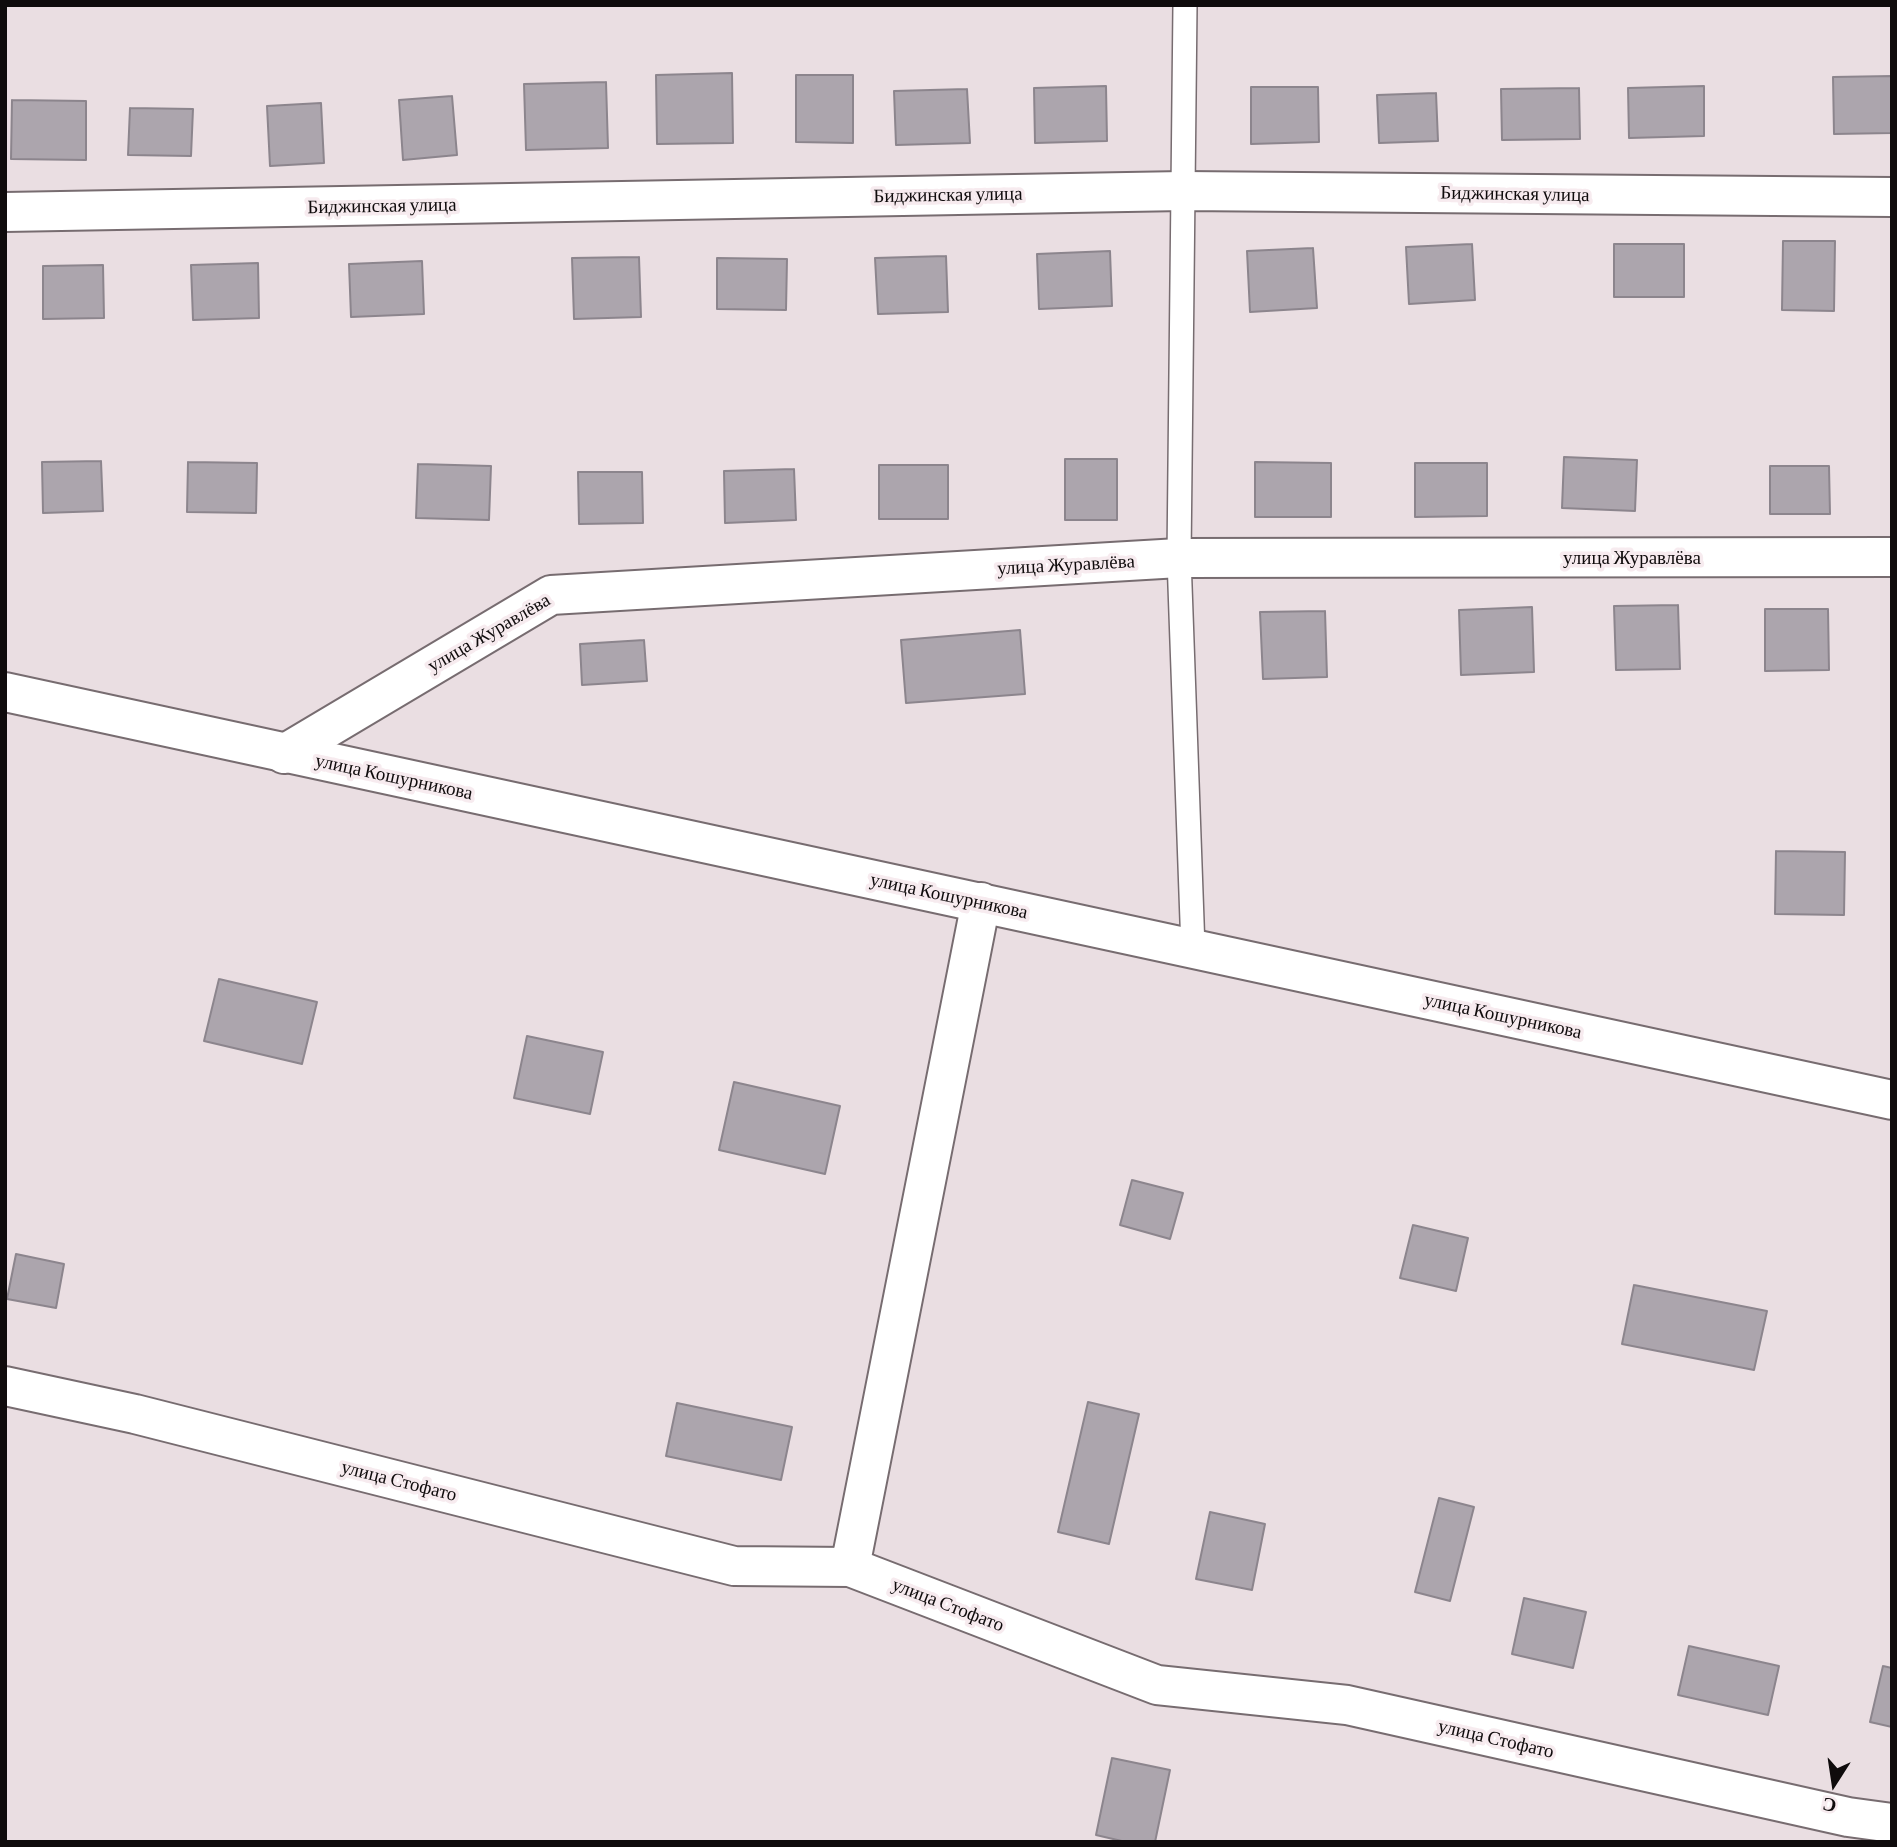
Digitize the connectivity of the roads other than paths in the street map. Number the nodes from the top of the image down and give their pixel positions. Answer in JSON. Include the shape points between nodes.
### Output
{"nodes":[{"id":1,"x":1185,"y":5,"type":"edge"},
{"id":2,"x":1183,"y":191,"type":"junction"},
{"id":3,"x":1892,"y":198,"type":"edge"},
{"id":4,"x":5,"y":212,"type":"edge"},
{"id":5,"x":1179,"y":558,"type":"junction"},
{"id":6,"x":1892,"y":558,"type":"edge"},
{"id":7,"x":5,"y":692,"type":"edge"},
{"id":8,"x":284,"y":754,"type":"junction"},
{"id":9,"x":981,"y":902,"type":"junction"},
{"id":10,"x":1193,"y":949,"type":"junction"},
{"id":11,"x":1892,"y":1100,"type":"edge"},
{"id":12,"x":5,"y":1386,"type":"edge"},
{"id":13,"x":850,"y":1567,"type":"junction"},
{"id":14,"x":1892,"y":1823,"type":"edge"}],
"edges":[{"from":1,"to":2,"type":"lane"},
{"from":2,"to":3,"type":"street","name":"Биджинская улица"},
{"from":2,"to":4,"type":"street","name":"Биджинская улица"},
{"from":2,"to":5,"type":"lane"},
{"from":5,"to":6,"type":"street","name":"улица Журавлёва"},
{"from":5,"to":8,"type":"street","name":"улица Журавлёва","via":[[551,595]]},
{"from":5,"to":10,"type":"lane"},
{"from":7,"to":8,"type":"street","name":"улица Кошурникова"},
{"from":8,"to":9,"type":"street","name":"улица Кошурникова"},
{"from":9,"to":10,"type":"street","name":"улица Кошурникова"},
{"from":9,"to":13,"type":"street"},
{"from":10,"to":11,"type":"street","name":"улица Кошурникова"},
{"from":12,"to":13,"type":"street","name":"улица Стофато","via":[[135,1414],[734,1566]]},
{"from":13,"to":14,"type":"street","name":"улица Стофато","via":[[1157,1685],[1347,1705]]}]}
